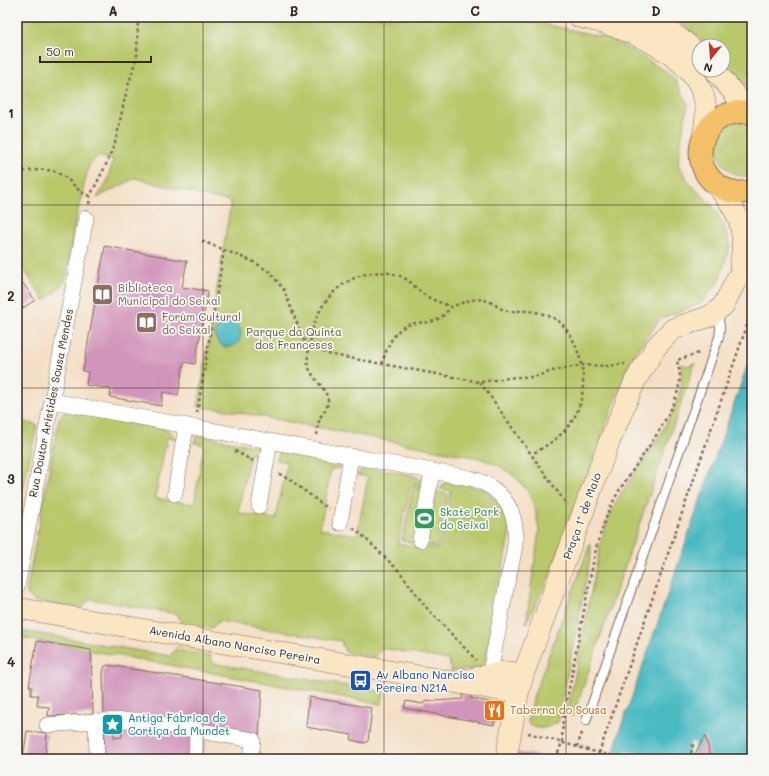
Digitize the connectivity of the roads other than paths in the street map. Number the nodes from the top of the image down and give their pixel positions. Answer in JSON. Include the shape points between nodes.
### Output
{"nodes":[{"id":1,"x":579,"y":17,"type":"edge"},
{"id":2,"x":642,"y":17,"type":"edge"},
{"id":3,"x":691,"y":48,"type":"edge"},
{"id":4,"x":722,"y":78,"type":"edge"},
{"id":5,"x":751,"y":113,"type":"edge"},
{"id":6,"x":704,"y":136,"type":"junction"},
{"id":7,"x":715,"y":184,"type":"junction"},
{"id":8,"x":752,"y":191,"type":"edge"},
{"id":9,"x":86,"y":218,"type":"road end"},
{"id":10,"x":752,"y":249,"type":"edge"},
{"id":11,"x":738,"y":276,"type":"junction"},
{"id":12,"x":716,"y":312,"type":"junction"},
{"id":13,"x":52,"y":401,"type":"junction"},
{"id":14,"x":190,"y":427,"type":"junction"},
{"id":15,"x":270,"y":442,"type":"junction"},
{"id":16,"x":351,"y":456,"type":"junction"},
{"id":17,"x":432,"y":471,"type":"junction"},
{"id":18,"x":175,"y":494,"type":"dead end"},
{"id":19,"x":259,"y":506,"type":"dead end"},
{"id":20,"x":341,"y":521,"type":"road end"},
{"id":21,"x":420,"y":540,"type":"dead end"},
{"id":22,"x":17,"y":587,"type":"edge"},
{"id":23,"x":17,"y":608,"type":"edge"},
{"id":24,"x":489,"y":681,"type":"junction"},
{"id":25,"x":520,"y":684,"type":"junction"},
{"id":26,"x":96,"y":721,"type":"junction"},
{"id":27,"x":586,"y":721,"type":"road end"},
{"id":28,"x":47,"y":725,"type":"dead end"},
{"id":29,"x":197,"y":730,"type":"junction"},
{"id":30,"x":97,"y":759,"type":"edge"},
{"id":31,"x":196,"y":759,"type":"edge"},
{"id":32,"x":251,"y":759,"type":"edge"},
{"id":33,"x":506,"y":759,"type":"edge"}],
"edges":[{"from":1,"to":6,"type":"street","via":[[604,23],[644,39],[662,49],[687,69],[697,80],[703,93],[707,118]]},
{"from":2,"to":3,"type":"street","via":[[654,22]]},
{"from":4,"to":5,"type":"street"},
{"from":5,"to":6,"type":"main road","via":[[727,114],[717,119]]},
{"from":6,"to":7,"type":"main road","via":[[700,149],[702,162],[706,174]]},
{"from":7,"to":8,"type":"main road","via":[[729,191]]},
{"from":7,"to":11,"type":"street","via":[[732,205],[740,221],[743,241]]},
{"from":9,"to":13,"type":"street","name":"Rua Doutor Aristides Sousa Mendes"},
{"from":10,"to":11,"type":"street"},
{"from":11,"to":12,"type":"street","name":"Praça 1º de Maio","via":[[725,302]]},
{"from":12,"to":25,"type":"street","name":"Praça 1º de Maio","via":[[673,329],[646,362],[635,381]]},
{"from":12,"to":27,"type":"lane","via":[[721,329],[719,337]]},
{"from":13,"to":14,"type":"street"},
{"from":13,"to":22,"type":"street","name":"Rua Doutor Aristides Sousa Mendes"},
{"from":14,"to":15,"type":"street"},
{"from":14,"to":18,"type":"street"},
{"from":15,"to":16,"type":"street"},
{"from":15,"to":19,"type":"street"},
{"from":16,"to":17,"type":"street"},
{"from":16,"to":20,"type":"street"},
{"from":17,"to":21,"type":"street"},
{"from":17,"to":24,"type":"street","via":[[470,478],[490,486],[506,502],[514,521],[513,553]]},
{"from":23,"to":24,"type":"street","name":"Avenida Albano Narciso Pereira","via":[[452,681]]},
{"from":24,"to":25,"type":"street","name":"Avenida Albano Narciso Pereira","via":[[510,672]]},
{"from":25,"to":33,"type":"street","name":"Praça 1º de Maio"},
{"from":26,"to":28,"type":"street"},
{"from":26,"to":29,"type":"street","via":[[137,720]]},
{"from":26,"to":30,"type":"street"},
{"from":29,"to":31,"type":"street"},
{"from":29,"to":32,"type":"street","via":[[253,740]]}]}
